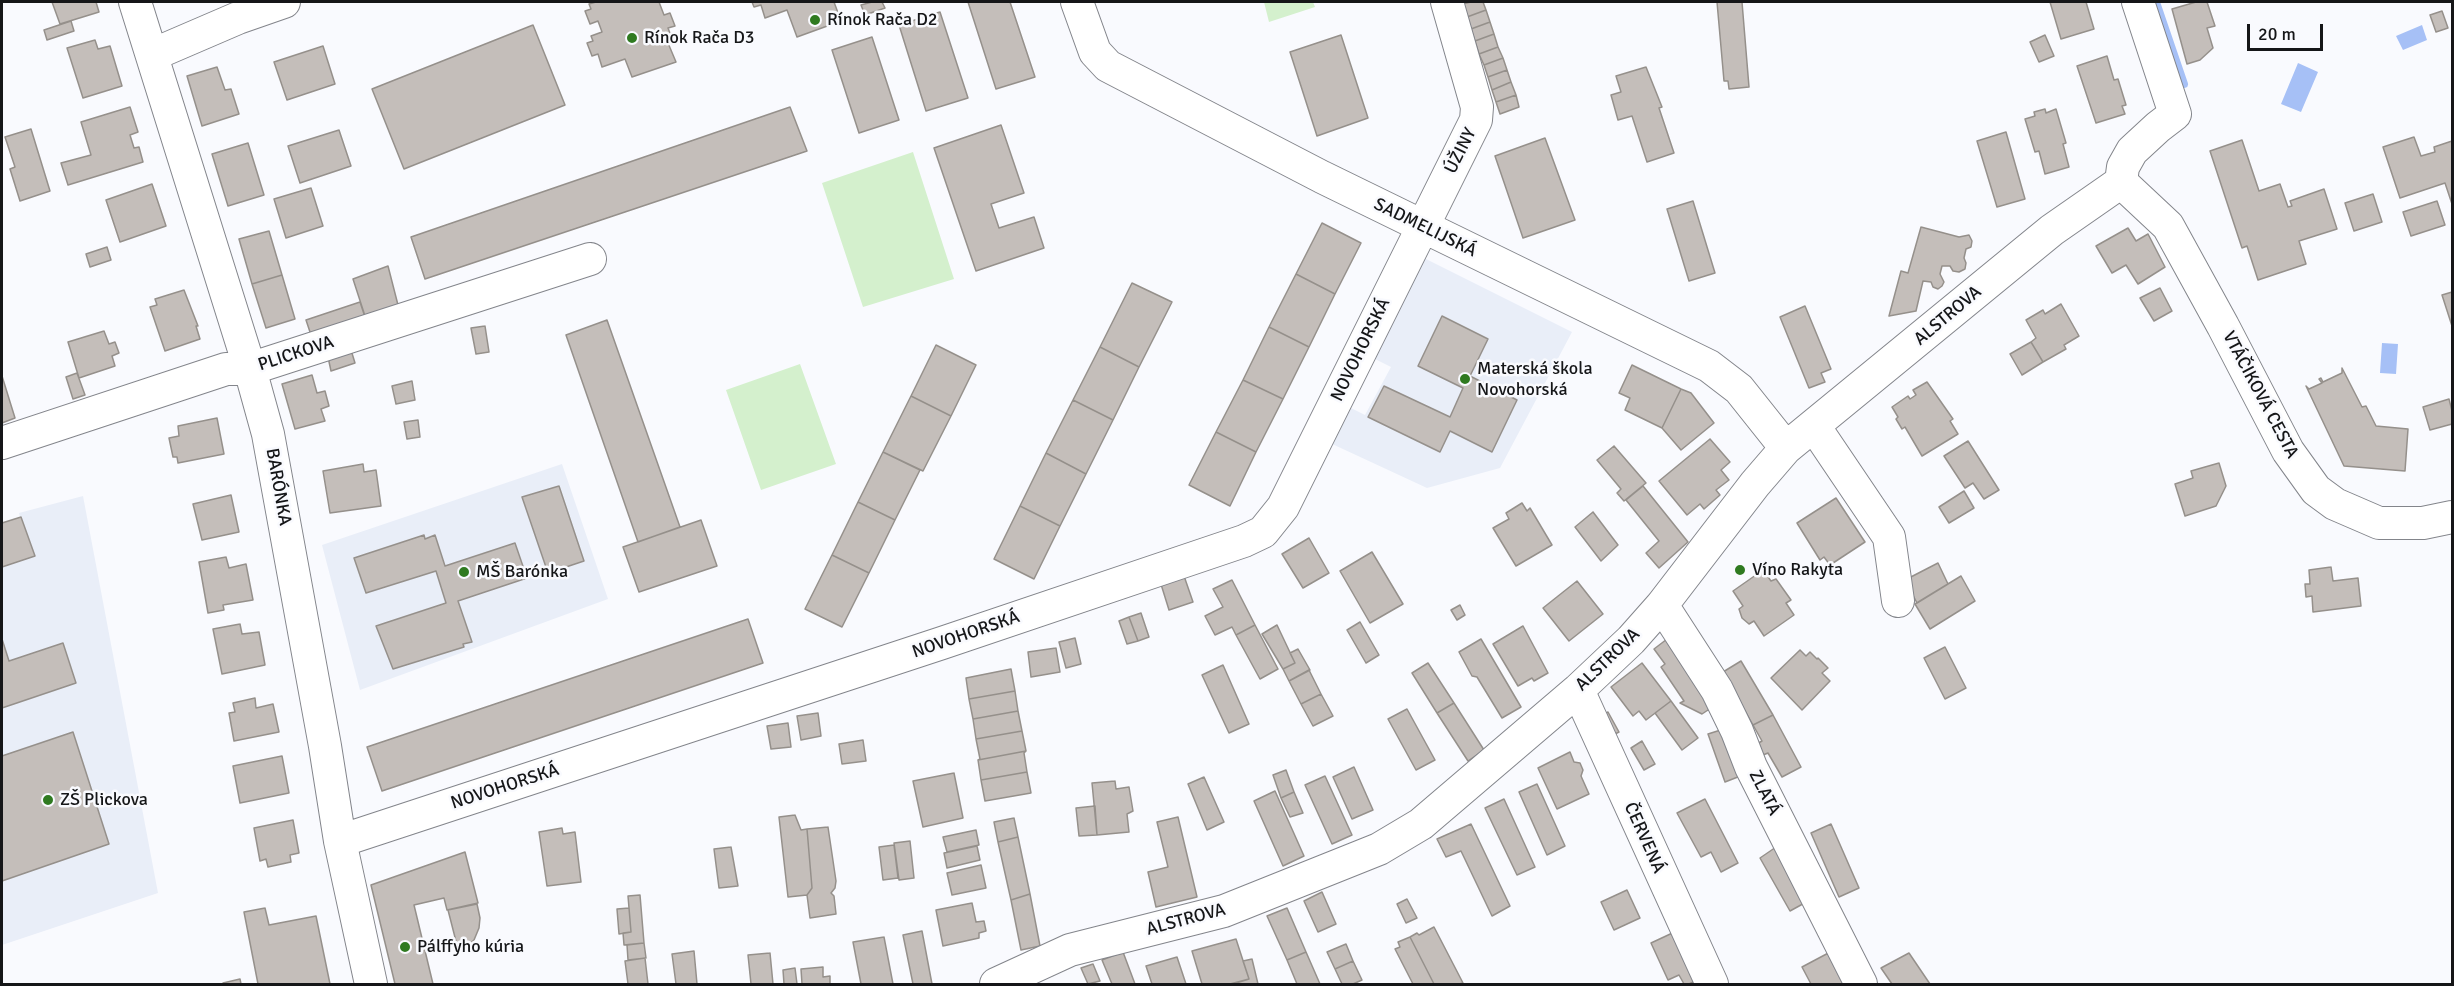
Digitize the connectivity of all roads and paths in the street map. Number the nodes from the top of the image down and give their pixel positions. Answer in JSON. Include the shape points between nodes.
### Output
{"nodes":[{"id":1,"x":135,"y":2,"type":"edge"},
{"id":2,"x":284,"y":2,"type":"edge"},
{"id":3,"x":1077,"y":2,"type":"edge"},
{"id":4,"x":1447,"y":2,"type":"edge"},
{"id":5,"x":2138,"y":2,"type":"edge"},
{"id":6,"x":236,"y":10,"type":"edge"},
{"id":7,"x":152,"y":55,"type":"junction"},
{"id":8,"x":2121,"y":182,"type":"junction"},
{"id":9,"x":1422,"y":227,"type":"junction"},
{"id":10,"x":590,"y":259,"type":"dead end"},
{"id":11,"x":250,"y":369,"type":"junction"},
{"id":12,"x":1814,"y":426,"type":"junction"},
{"id":13,"x":2,"y":443,"type":"edge"},
{"id":14,"x":1786,"y":448,"type":"junction"},
{"id":15,"x":2452,"y":517,"type":"edge"},
{"id":16,"x":1898,"y":601,"type":"dead end"},
{"id":17,"x":1662,"y":605,"type":"junction"},
{"id":18,"x":1578,"y":690,"type":"junction"},
{"id":19,"x":340,"y":841,"type":"junction"},
{"id":20,"x":371,"y":984,"type":"edge"},
{"id":21,"x":996,"y":984,"type":"edge"},
{"id":22,"x":1712,"y":984,"type":"edge"},
{"id":23,"x":1861,"y":984,"type":"edge"}],
"edges":[{"from":1,"to":7,"type":"street","name":"BARÓNKA"},
{"from":2,"to":6,"type":"street"},
{"from":3,"to":9,"type":"street","name":"SADMELIJSKÁ","via":[[1093,49],[1108,66]]},
{"from":4,"to":9,"type":"street","name":"ÚŽINY","via":[[1478,107]]},
{"from":5,"to":8,"type":"street","via":[[2175,114],[2132,151],[2123,167]]},
{"from":6,"to":7,"type":"street"},
{"from":7,"to":11,"type":"street","name":"BARÓNKA"},
{"from":8,"to":12,"type":"street","name":"ALSTROVA","via":[[2052,230]]},
{"from":8,"to":15,"type":"street","name":"VTÁČIKOVÁ CESTA","via":[[2168,226],[2288,451],[2316,490],[2335,504],[2379,523],[2423,523]]},
{"from":9,"to":14,"type":"street","name":"SADMELIJSKÁ","via":[[1709,366],[1739,388]]},
{"from":9,"to":19,"type":"street","name":"NOVOHORSKÁ","via":[[1283,507],[1272,524],[1259,534]]},
{"from":10,"to":11,"type":"street","name":"PLICKOVA"},
{"from":11,"to":13,"type":"street","name":"PLICKOVA","via":[[226,369]]},
{"from":11,"to":19,"type":"street","name":"BARÓNKA","via":[[268,434]]},
{"from":12,"to":14,"type":"street","name":"ALSTROVA"},
{"from":12,"to":16,"type":"street","via":[[1889,537]]},
{"from":14,"to":17,"type":"street","name":"ALSTROVA"},
{"from":17,"to":18,"type":"street","name":"ALSTROVA"},
{"from":17,"to":23,"type":"street","name":"ZLATÁ","via":[[1717,690],[1751,767]]},
{"from":18,"to":21,"type":"street","name":"ALSTROVA","via":[[1421,824],[1379,849],[1224,911],[1070,950]]},
{"from":18,"to":22,"type":"street","name":"ČERVENÁ"},
{"from":19,"to":20,"type":"street","name":"BARÓNKA"}]}
